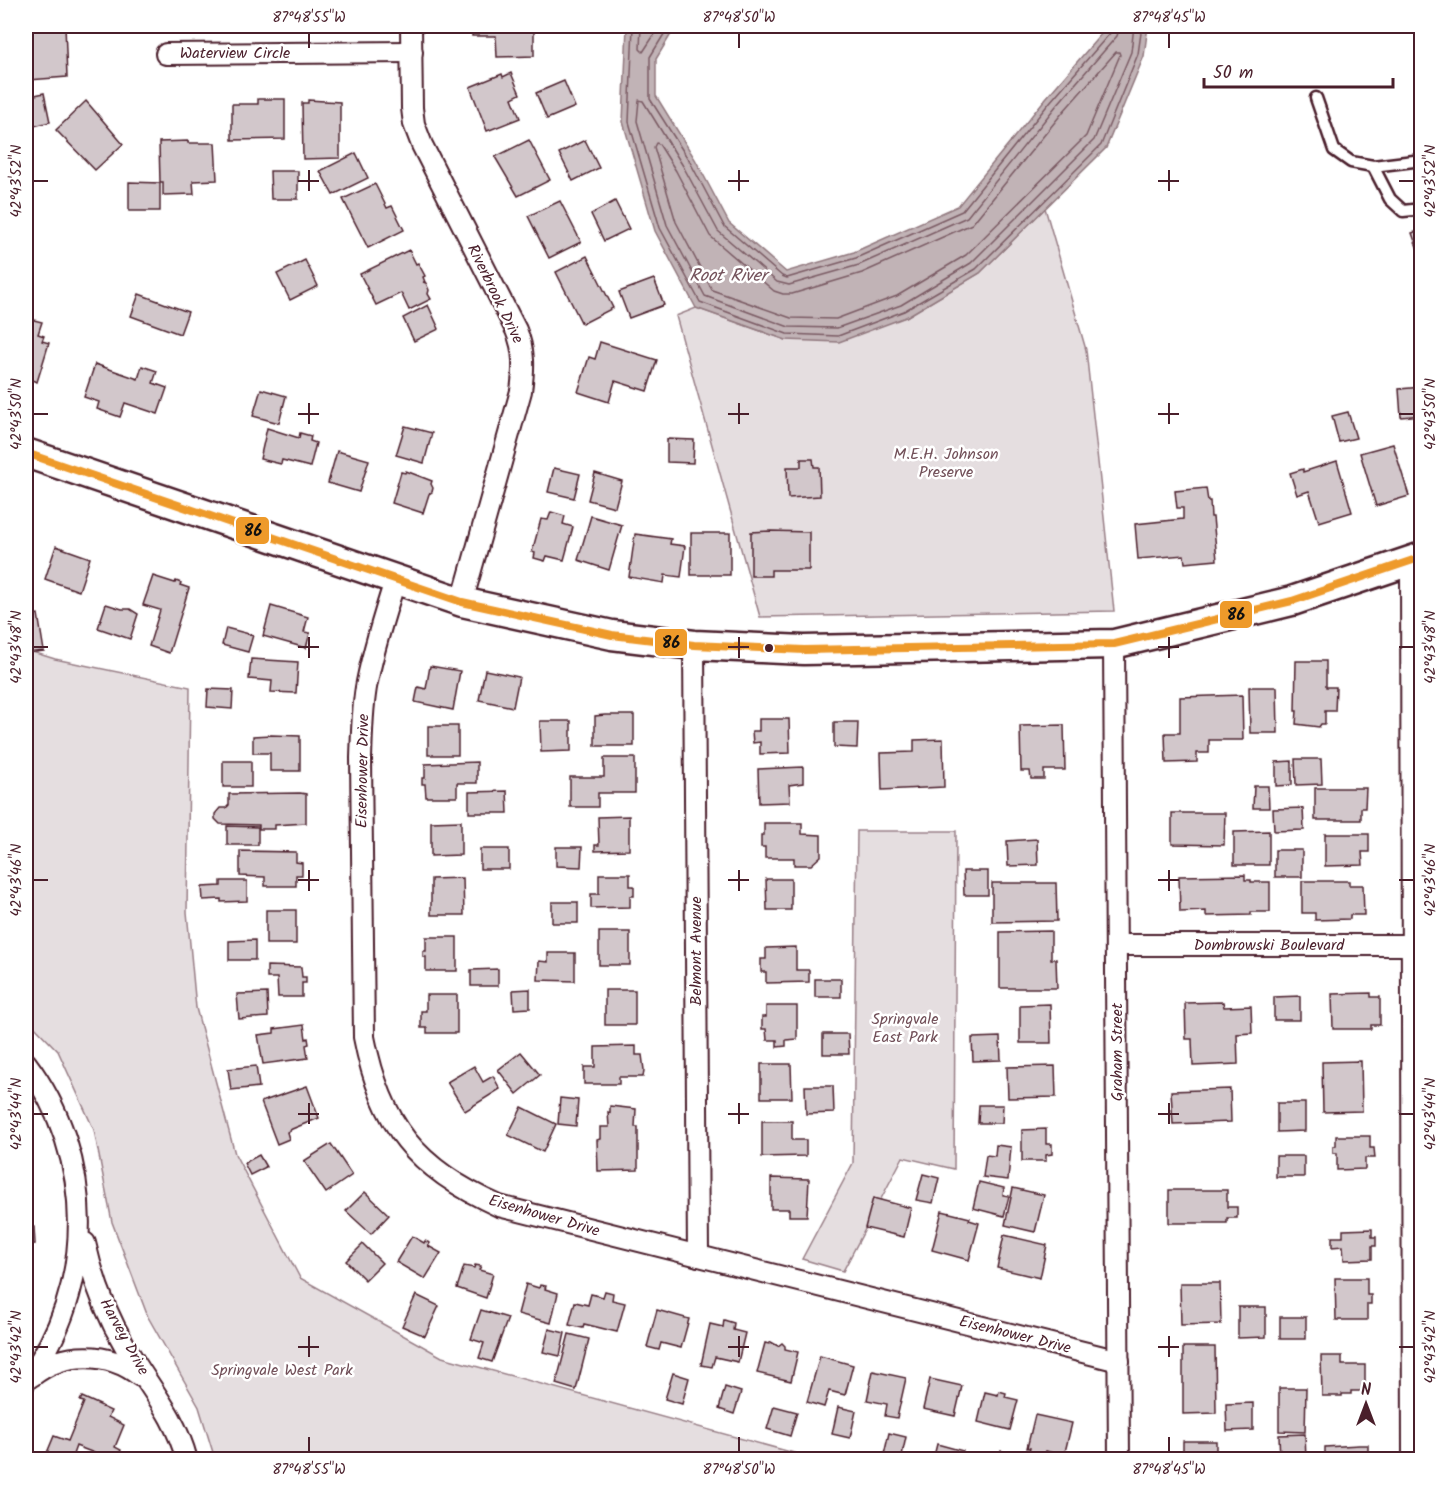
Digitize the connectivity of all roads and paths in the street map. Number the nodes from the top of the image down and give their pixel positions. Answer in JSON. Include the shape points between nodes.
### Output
{"nodes":[{"id":1,"x":411,"y":26,"type":"edge"},
{"id":2,"x":412,"y":52,"type":"junction"},
{"id":3,"x":166,"y":54,"type":"dead end"},
{"id":4,"x":1316,"y":98,"type":"dead end"},
{"id":5,"x":1422,"y":160,"type":"edge"},
{"id":6,"x":1374,"y":166,"type":"junction"},
{"id":7,"x":1422,"y":209,"type":"edge"},
{"id":8,"x":26,"y":453,"type":"edge"},
{"id":9,"x":1416,"y":559,"type":"edge"},
{"id":10,"x":396,"y":578,"type":"junction"},
{"id":11,"x":462,"y":602,"type":"junction"},
{"id":12,"x":1114,"y":644,"type":"junction"},
{"id":13,"x":694,"y":645,"type":"junction"},
{"id":14,"x":1417,"y":944,"type":"edge"},
{"id":15,"x":1117,"y":945,"type":"junction"},
{"id":16,"x":26,"y":1063,"type":"edge"},
{"id":17,"x":79,"y":1208,"type":"junction"},
{"id":18,"x":698,"y":1256,"type":"junction"},
{"id":19,"x":1119,"y":1361,"type":"junction"},
{"id":20,"x":26,"y":1382,"type":"edge"},
{"id":21,"x":154,"y":1389,"type":"junction"},
{"id":22,"x":187,"y":1460,"type":"edge"},
{"id":23,"x":1119,"y":1460,"type":"edge"},
{"id":24,"x":1413,"y":1460,"type":"edge"}],
"edges":[{"from":1,"to":2,"type":"street","name":"Riverbrook Drive"},
{"from":2,"to":3,"type":"street","name":"Waterview Circle"},
{"from":2,"to":11,"type":"street","name":"Riverbrook Drive","via":[[414,124],[516,330],[524,356],[521,391]]},
{"from":4,"to":6,"type":"lane","via":[[1334,150],[1351,162]]},
{"from":5,"to":6,"type":"lane"},
{"from":6,"to":7,"type":"lane","via":[[1396,205],[1403,211]]},
{"from":8,"to":10,"type":"main road"},
{"from":9,"to":12,"type":"main road","via":[[1292,601]]},
{"from":9,"to":14,"type":"street"},
{"from":10,"to":11,"type":"main road"},
{"from":10,"to":18,"type":"street","name":"Eisenhower Drive","via":[[378,632],[367,684],[361,758],[364,1037],[370,1071],[383,1104],[424,1161],[467,1192],[499,1206]]},
{"from":11,"to":13,"type":"main road","via":[[612,635]]},
{"from":12,"to":13,"type":"main road","via":[[804,650]]},
{"from":12,"to":15,"type":"street","name":"Graham Street"},
{"from":13,"to":18,"type":"street","name":"Belmont Avenue"},
{"from":14,"to":15,"type":"street","name":"Dombrowski Boulevard"},
{"from":14,"to":24,"type":"street"},
{"from":15,"to":19,"type":"street","name":"Graham Street"},
{"from":16,"to":17,"type":"street","via":[[66,1139]]},
{"from":17,"to":20,"type":"street","via":[[79,1250],[71,1293],[56,1333]]},
{"from":17,"to":21,"type":"street","name":"Harvey Drive","via":[[100,1295],[125,1347]]},
{"from":18,"to":19,"type":"street","name":"Eisenhower Drive"},
{"from":19,"to":23,"type":"street","name":"Graham Street"},
{"from":20,"to":21,"type":"street","via":[[53,1363],[88,1357],[119,1363]]},
{"from":21,"to":22,"type":"street","name":"Harvey Drive","via":[[171,1415]]}]}
